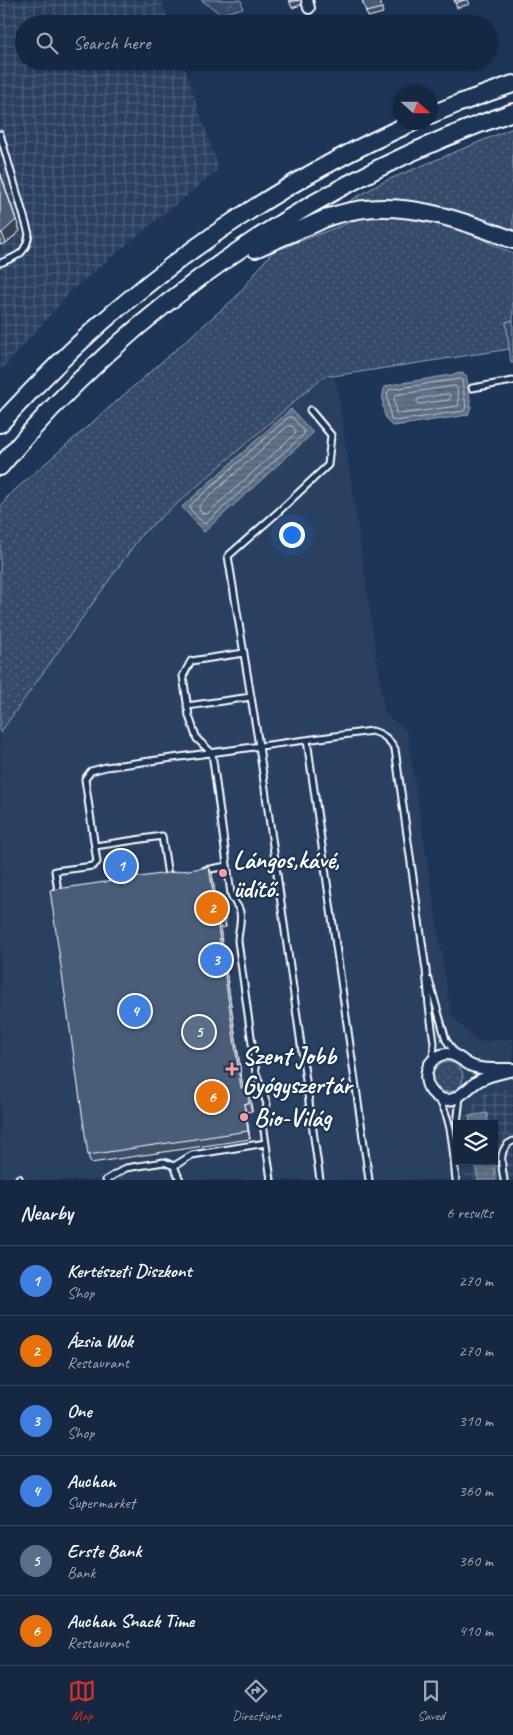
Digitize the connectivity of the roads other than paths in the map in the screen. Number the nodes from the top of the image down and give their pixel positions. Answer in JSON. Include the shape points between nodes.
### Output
{"nodes":[{"id":1,"x":513,"y":84,"type":"edge"},
{"id":2,"x":438,"y":112,"type":"edge"},
{"id":3,"x":513,"y":112,"type":"edge"},
{"id":4,"x":398,"y":130,"type":"edge"},
{"id":5,"x":0,"y":134,"type":"edge"},
{"id":6,"x":513,"y":240,"type":"edge"},
{"id":7,"x":0,"y":262,"type":"edge"},
{"id":8,"x":222,"y":262,"type":"junction"},
{"id":9,"x":513,"y":381,"type":"edge"},
{"id":10,"x":472,"y":388,"type":"dead end"},
{"id":11,"x":310,"y":410,"type":"dead end"},
{"id":12,"x":0,"y":424,"type":"edge"},
{"id":13,"x":0,"y":467,"type":"edge"},
{"id":14,"x":244,"y":653,"type":"junction"},
{"id":15,"x":251,"y":697,"type":"junction"},
{"id":16,"x":187,"y":706,"type":"junction"},
{"id":17,"x":307,"y":740,"type":"junction"},
{"id":18,"x":259,"y":746,"type":"junction"},
{"id":19,"x":212,"y":753,"type":"junction"},
{"id":20,"x":95,"y":846,"type":"junction"},
{"id":21,"x":227,"y":866,"type":"junction"},
{"id":22,"x":197,"y":871,"type":"edge"},
{"id":23,"x":175,"y":874,"type":"edge"},
{"id":24,"x":58,"y":891,"type":"edge"},
{"id":25,"x":426,"y":970,"type":"junction"},
{"id":26,"x":459,"y":1057,"type":"junction"},
{"id":27,"x":430,"y":1063,"type":"junction"},
{"id":28,"x":467,"y":1064,"type":"junction"},
{"id":29,"x":513,"y":1069,"type":"edge"},
{"id":30,"x":464,"y":1093,"type":"junction"},
{"id":31,"x":434,"y":1095,"type":"junction"},
{"id":32,"x":458,"y":1120,"type":"edge"},
{"id":33,"x":513,"y":1142,"type":"edge"},
{"id":34,"x":266,"y":1143,"type":"junction"},
{"id":35,"x":457,"y":1165,"type":"edge"},
{"id":36,"x":174,"y":1166,"type":"junction"},
{"id":37,"x":106,"y":1180,"type":"edge"},
{"id":38,"x":180,"y":1180,"type":"edge"},
{"id":39,"x":272,"y":1180,"type":"edge"},
{"id":40,"x":320,"y":1180,"type":"edge"},
{"id":41,"x":370,"y":1180,"type":"edge"},
{"id":42,"x":457,"y":1180,"type":"edge"},
{"id":43,"x":504,"y":1180,"type":"edge"}],
"edges":[{"from":1,"to":2,"type":"highway"},
{"from":3,"to":8,"type":"highway","via":[[458,132],[330,193]]},
{"from":4,"to":12,"type":"highway","via":[[332,162],[268,199],[171,266],[65,356]]},
{"from":5,"to":7,"type":"lane","via":[[29,234],[28,246],[22,253]]},
{"from":6,"to":8,"type":"highway","via":[[439,214],[373,209],[339,214]]},
{"from":8,"to":13,"type":"highway","via":[[100,362],[58,401]]},
{"from":9,"to":10,"type":"lane"},
{"from":11,"to":14,"type":"lane","via":[[331,435],[328,464],[228,556]]},
{"from":14,"to":15,"type":"lane"},
{"from":14,"to":16,"type":"lane","via":[[192,661],[183,676]]},
{"from":15,"to":16,"type":"lane"},
{"from":15,"to":18,"type":"lane"},
{"from":16,"to":19,"type":"lane","via":[[196,738]]},
{"from":17,"to":18,"type":"lane"},
{"from":17,"to":25,"type":"lane","via":[[372,731],[390,740],[395,749]]},
{"from":17,"to":41,"type":"lane"},
{"from":18,"to":19,"type":"lane"},
{"from":18,"to":40,"type":"lane"},
{"from":19,"to":20,"type":"lane","via":[[91,771],[85,778]]},
{"from":19,"to":21,"type":"lane"},
{"from":20,"to":23,"type":"lane","via":[[162,836],[168,876]]},
{"from":20,"to":24,"type":"lane","via":[[96,865],[55,871]]},
{"from":21,"to":22,"type":"lane"},
{"from":21,"to":34,"type":"lane","via":[[231,894],[241,914],[238,941],[256,1074],[267,1104],[263,1123]]},
{"from":25,"to":26,"type":"lane","via":[[446,1040]]},
{"from":25,"to":27,"type":"lane","via":[[434,1043]]},
{"from":26,"to":27,"type":"street","via":[[440,1056]]},
{"from":26,"to":28,"type":"street"},
{"from":27,"to":31,"type":"street","via":[[426,1076]]},
{"from":28,"to":29,"type":"street","via":[[484,1069]]},
{"from":28,"to":30,"type":"street","via":[[471,1076]]},
{"from":29,"to":30,"type":"street","via":[[480,1080]]},
{"from":30,"to":31,"type":"street","via":[[444,1099]]},
{"from":30,"to":32,"type":"lane"},
{"from":31,"to":42,"type":"lane","via":[[446,1111]]},
{"from":33,"to":43,"type":"lane","via":[[508,1144],[501,1160]]},
{"from":34,"to":36,"type":"lane","via":[[192,1155]]},
{"from":34,"to":39,"type":"lane"},
{"from":35,"to":42,"type":"lane"},
{"from":36,"to":37,"type":"lane","via":[[164,1162],[126,1168]]},
{"from":36,"to":38,"type":"lane"}]}
